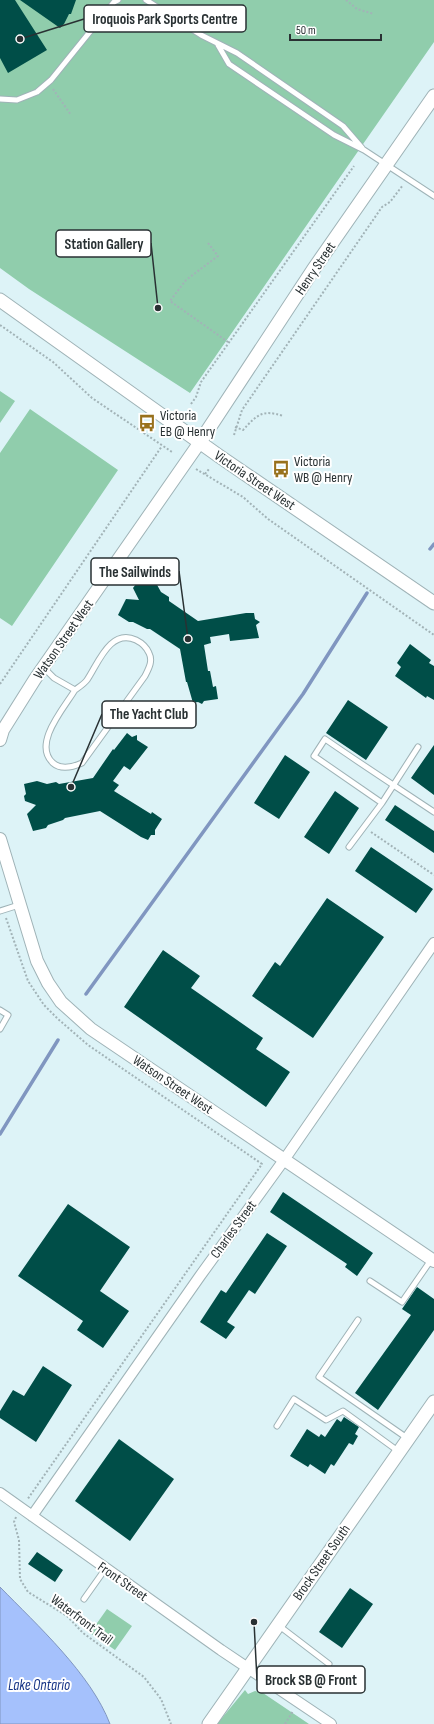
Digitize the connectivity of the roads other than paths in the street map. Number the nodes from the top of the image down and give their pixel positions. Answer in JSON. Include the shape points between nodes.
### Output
{"nodes":[{"id":1,"x":118,"y":0,"type":"edge"},
{"id":2,"x":146,"y":0,"type":"edge"},
{"id":3,"x":218,"y":45,"type":"junction"},
{"id":4,"x":434,"y":96,"type":"edge"},
{"id":5,"x":0,"y":99,"type":"edge"},
{"id":6,"x":364,"y":150,"type":"junction"},
{"id":7,"x":386,"y":164,"type":"junction"},
{"id":8,"x":434,"y":196,"type":"edge"},
{"id":9,"x":0,"y":300,"type":"edge"},
{"id":10,"x":200,"y":442,"type":"junction"},
{"id":11,"x":434,"y":603,"type":"edge"},
{"id":12,"x":43,"y":667,"type":"junction"},
{"id":13,"x":75,"y":690,"type":"junction"},
{"id":14,"x":0,"y":740,"type":"edge"},
{"id":15,"x":418,"y":747,"type":"dead end"},
{"id":16,"x":394,"y":785,"type":"junction"},
{"id":17,"x":382,"y":803,"type":"junction"},
{"id":18,"x":434,"y":812,"type":"edge"},
{"id":19,"x":0,"y":839,"type":"edge"},
{"id":20,"x":349,"y":847,"type":"dead end"},
{"id":21,"x":19,"y":905,"type":"junction"},
{"id":22,"x":0,"y":911,"type":"edge"},
{"id":23,"x":434,"y":943,"type":"edge"},
{"id":24,"x":0,"y":1010,"type":"edge"},
{"id":25,"x":0,"y":1029,"type":"edge"},
{"id":26,"x":284,"y":1160,"type":"junction"},
{"id":27,"x":433,"y":1260,"type":"edge"},
{"id":28,"x":370,"y":1281,"type":"dead end"},
{"id":29,"x":358,"y":1320,"type":"dead end"},
{"id":30,"x":434,"y":1402,"type":"edge"},
{"id":31,"x":278,"y":1426,"type":"dead end"},
{"id":32,"x":408,"y":1439,"type":"junction"},
{"id":33,"x":399,"y":1452,"type":"junction"},
{"id":34,"x":0,"y":1493,"type":"edge"},
{"id":35,"x":32,"y":1516,"type":"junction"},
{"id":36,"x":106,"y":1568,"type":"junction"},
{"id":37,"x":84,"y":1599,"type":"dead end"},
{"id":38,"x":277,"y":1624,"type":"junction"},
{"id":39,"x":329,"y":1664,"type":"dead end"},
{"id":40,"x":247,"y":1667,"type":"junction"},
{"id":41,"x":209,"y":1724,"type":"edge"},
{"id":42,"x":331,"y":1724,"type":"edge"}],
"edges":[{"from":1,"to":5,"type":"lane","via":[[51,80],[37,92],[17,100]]},
{"from":2,"to":3,"type":"lane"},
{"from":3,"to":6,"type":"lane","via":[[237,52],[343,126]]},
{"from":3,"to":6,"type":"lane","via":[[229,64],[334,135]]},
{"from":4,"to":7,"type":"main road","name":"Henry Street"},
{"from":6,"to":7,"type":"lane"},
{"from":7,"to":8,"type":"lane"},
{"from":7,"to":10,"type":"main road","name":"Henry Street"},
{"from":9,"to":10,"type":"main road","name":"Victoria Street West"},
{"from":10,"to":11,"type":"main road","name":"Victoria Street West"},
{"from":10,"to":12,"type":"street","name":"Watson Street West"},
{"from":12,"to":13,"type":"lane","via":[[54,678]]},
{"from":12,"to":14,"type":"street","name":"Watson Street West","via":[[15,709]]},
{"from":13,"to":13,"type":"lane","via":[[86,682],[108,646],[123,637],[144,644],[150,654],[151,665],[145,676],[82,763],[73,767],[60,767],[48,757],[44,746],[46,736]]},
{"from":15,"to":16,"type":"lane"},
{"from":16,"to":17,"type":"lane"},
{"from":16,"to":17,"type":"lane","via":[[326,739],[314,756]]},
{"from":16,"to":18,"type":"lane"},
{"from":17,"to":20,"type":"lane"},
{"from":19,"to":21,"type":"street","name":"Watson Street West"},
{"from":21,"to":22,"type":"lane"},
{"from":21,"to":26,"type":"street","name":"Watson Street West","via":[[37,962],[61,1002],[91,1029]]},
{"from":23,"to":26,"type":"street","name":"Charles Street"},
{"from":24,"to":25,"type":"lane","via":[[8,1015]]},
{"from":26,"to":27,"type":"street","name":"Watson Street West"},
{"from":26,"to":35,"type":"street","name":"Charles Street"},
{"from":27,"to":28,"type":"lane","via":[[402,1302]]},
{"from":29,"to":32,"type":"lane","via":[[319,1377]]},
{"from":30,"to":32,"type":"main road","name":"Brock Street South"},
{"from":31,"to":33,"type":"lane","via":[[294,1399],[326,1420],[343,1411]]},
{"from":32,"to":33,"type":"main road","name":"Brock Street South"},
{"from":33,"to":38,"type":"main road","name":"Brock Street South"},
{"from":34,"to":35,"type":"street","name":"Front Street"},
{"from":35,"to":36,"type":"street","name":"Front Street"},
{"from":36,"to":37,"type":"lane"},
{"from":36,"to":40,"type":"street","name":"Front Street"},
{"from":38,"to":39,"type":"lane"},
{"from":38,"to":40,"type":"main road","name":"Brock Street South"},
{"from":40,"to":41,"type":"main road","name":"Brock Street South"},
{"from":40,"to":42,"type":"street","name":"Front Street"}]}
